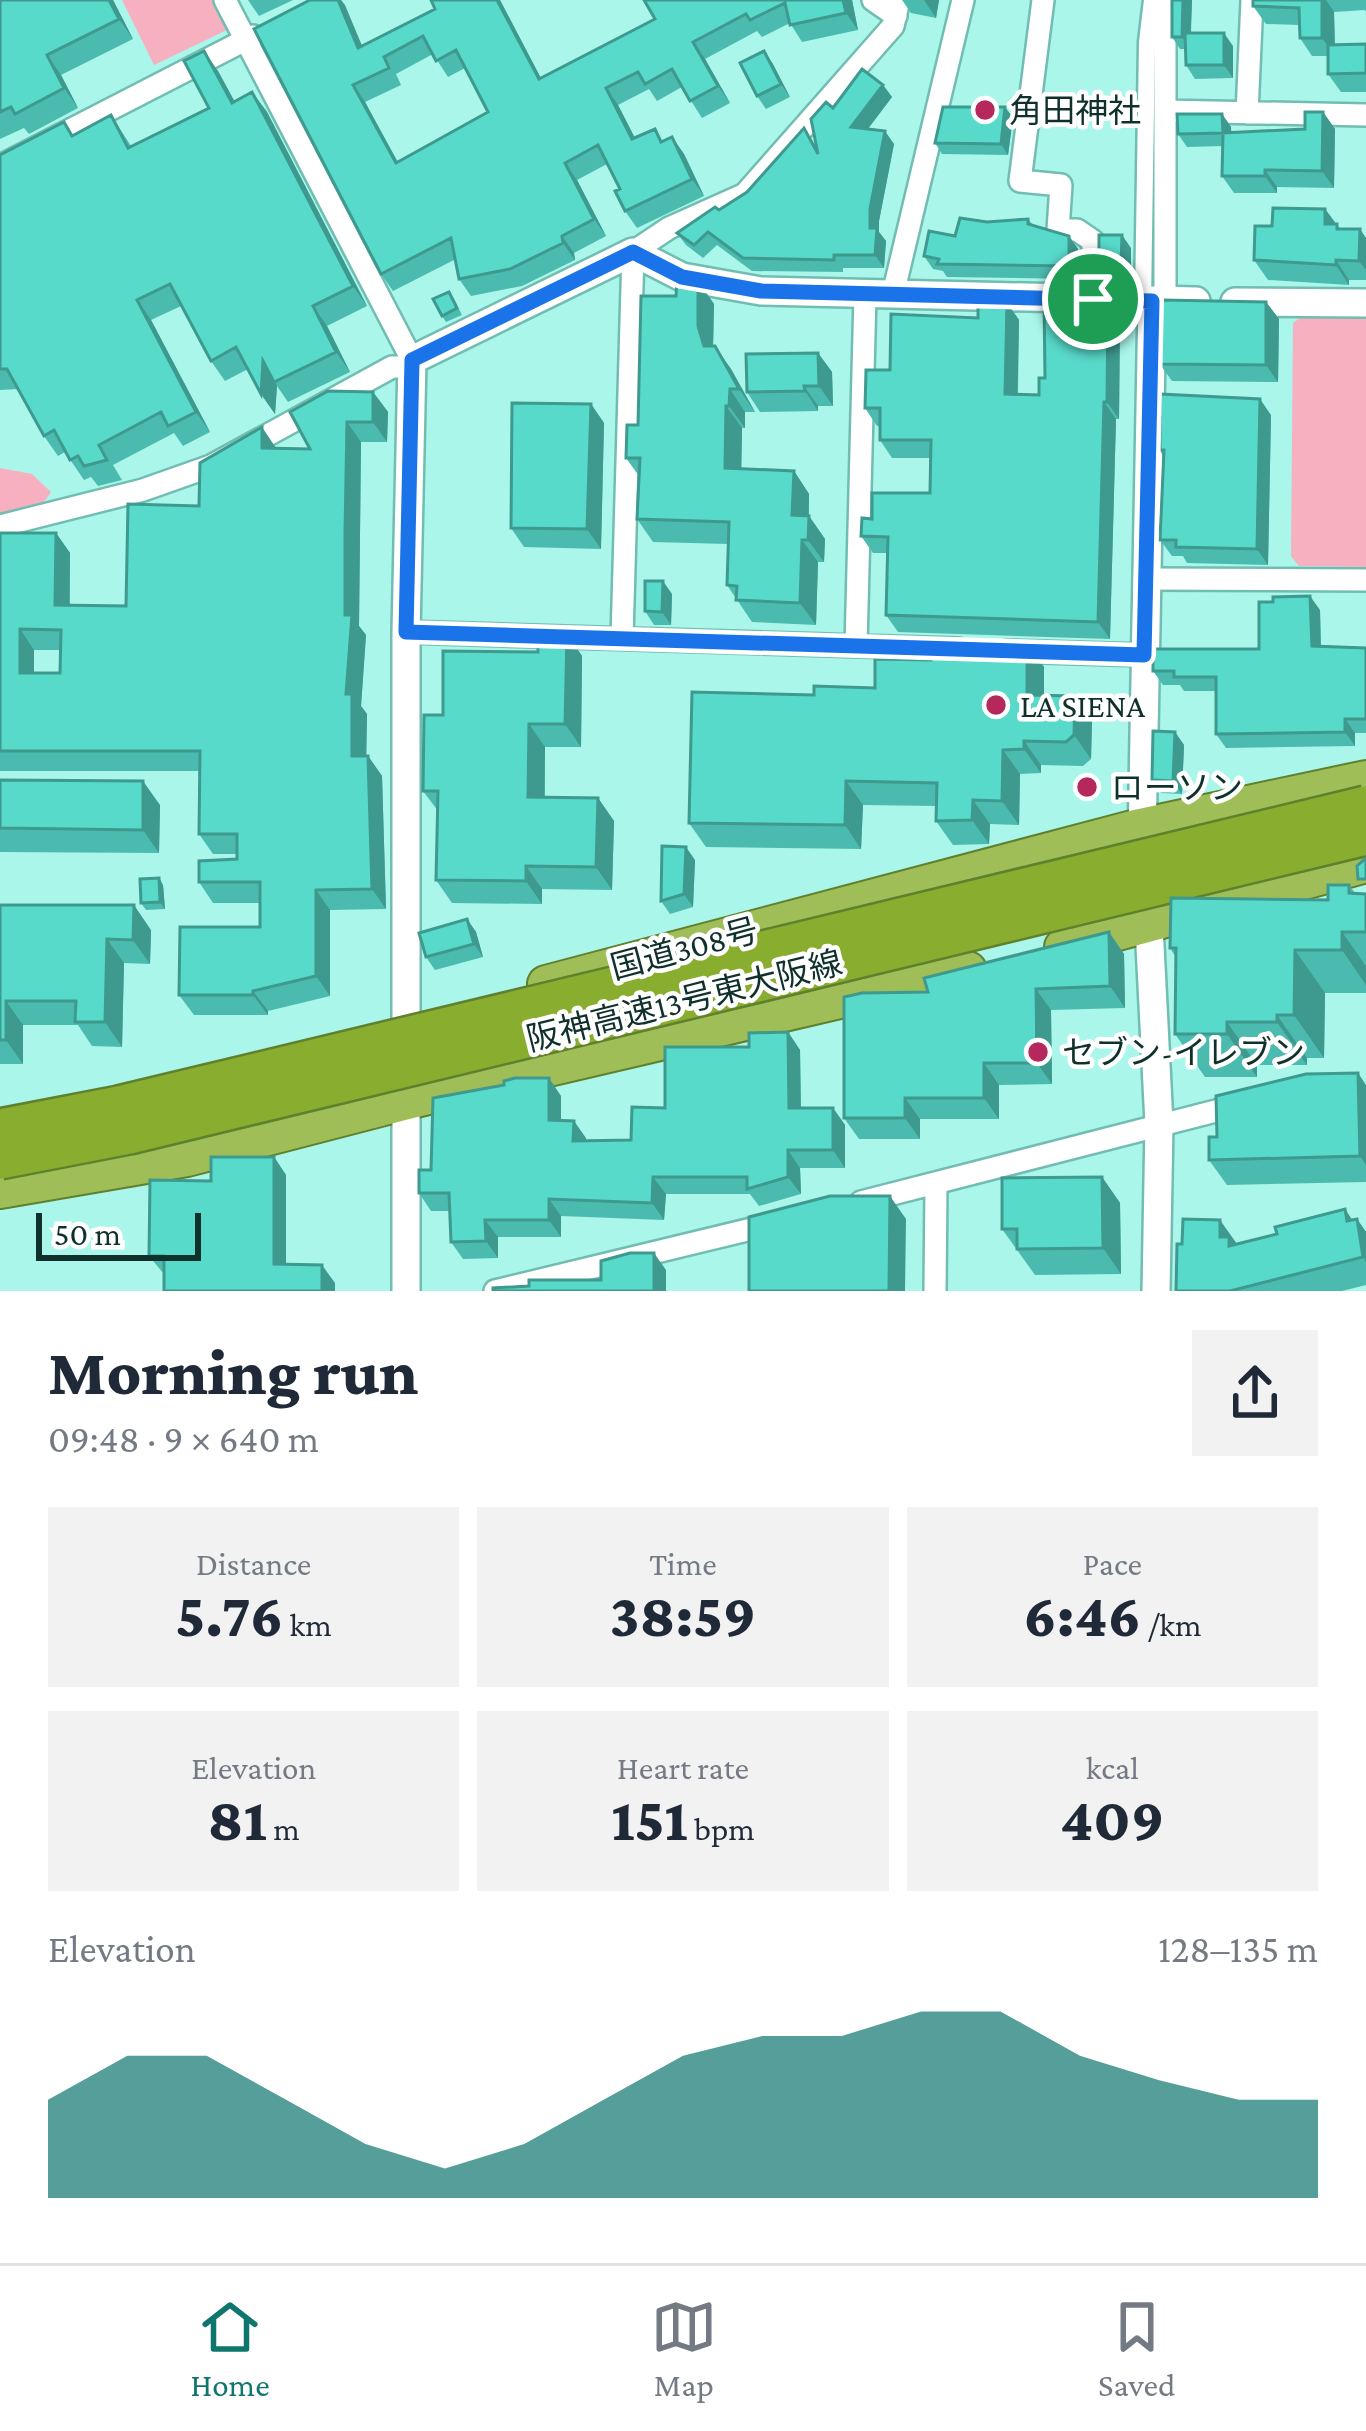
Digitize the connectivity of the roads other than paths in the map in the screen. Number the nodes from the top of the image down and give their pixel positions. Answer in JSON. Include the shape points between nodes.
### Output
{"nodes":[{"id":1,"x":225,"y":0,"type":"edge"},
{"id":2,"x":873,"y":0,"type":"edge"},
{"id":3,"x":963,"y":0,"type":"edge"},
{"id":4,"x":1043,"y":0,"type":"edge"},
{"id":5,"x":1252,"y":0,"type":"edge"},
{"id":6,"x":1159,"y":4,"type":"edge"},
{"id":7,"x":897,"y":8,"type":"edge"},
{"id":8,"x":255,"y":35,"type":"junction"},
{"id":9,"x":1166,"y":111,"type":"junction"},
{"id":10,"x":1247,"y":113,"type":"junction"},
{"id":11,"x":1366,"y":115,"type":"edge"},
{"id":12,"x":0,"y":166,"type":"edge"},
{"id":13,"x":633,"y":252,"type":"junction"},
{"id":14,"x":879,"y":295,"type":"junction"},
{"id":15,"x":1093,"y":299,"type":"junction"},
{"id":16,"x":1154,"y":301,"type":"junction"},
{"id":17,"x":1366,"y":303,"type":"edge"},
{"id":18,"x":411,"y":364,"type":"junction"},
{"id":19,"x":0,"y":526,"type":"edge"},
{"id":20,"x":1146,"y":578,"type":"junction"},
{"id":21,"x":1366,"y":580,"type":"edge"},
{"id":22,"x":406,"y":632,"type":"junction"},
{"id":23,"x":622,"y":638,"type":"junction"},
{"id":24,"x":856,"y":646,"type":"junction"},
{"id":25,"x":1144,"y":655,"type":"junction"},
{"id":26,"x":1366,"y":778,"type":"edge"},
{"id":27,"x":1366,"y":806,"type":"edge"},
{"id":28,"x":1141,"y":827,"type":"junction"},
{"id":29,"x":1366,"y":835,"type":"edge"},
{"id":30,"x":1366,"y":864,"type":"edge"},
{"id":31,"x":1150,"y":922,"type":"junction"},
{"id":32,"x":406,"y":1019,"type":"junction"},
{"id":33,"x":1274,"y":1096,"type":"edge"},
{"id":34,"x":407,"y":1101,"type":"junction"},
{"id":35,"x":0,"y":1113,"type":"edge"},
{"id":36,"x":1159,"y":1124,"type":"junction"},
{"id":37,"x":0,"y":1130,"type":"edge"},
{"id":38,"x":0,"y":1159,"type":"edge"},
{"id":39,"x":936,"y":1184,"type":"junction"},
{"id":40,"x":0,"y":1190,"type":"edge"},
{"id":41,"x":843,"y":1206,"type":"edge"},
{"id":42,"x":797,"y":1217,"type":"edge"},
{"id":43,"x":406,"y":1291,"type":"edge"},
{"id":44,"x":495,"y":1291,"type":"edge"},
{"id":45,"x":935,"y":1291,"type":"edge"},
{"id":46,"x":1156,"y":1291,"type":"edge"}],
"edges":[{"from":1,"to":8,"type":"street"},
{"from":2,"to":7,"type":"street"},
{"from":3,"to":14,"type":"street"},
{"from":4,"to":15,"type":"street","via":[[1021,181],[1061,185],[1058,230],[1093,241]]},
{"from":5,"to":10,"type":"street"},
{"from":6,"to":9,"type":"street"},
{"from":6,"to":16,"type":"street","via":[[1147,43]]},
{"from":7,"to":13,"type":"street","via":[[892,26],[745,194]]},
{"from":8,"to":12,"type":"street"},
{"from":8,"to":18,"type":"street"},
{"from":9,"to":10,"type":"street"},
{"from":9,"to":16,"type":"street"},
{"from":10,"to":11,"type":"street"},
{"from":13,"to":14,"type":"street","via":[[682,277],[727,286]]},
{"from":13,"to":18,"type":"street"},
{"from":13,"to":23,"type":"street"},
{"from":14,"to":15,"type":"street"},
{"from":14,"to":24,"type":"street"},
{"from":15,"to":16,"type":"street"},
{"from":16,"to":17,"type":"street"},
{"from":16,"to":20,"type":"street"},
{"from":18,"to":19,"type":"street","via":[[211,466]]},
{"from":18,"to":22,"type":"street"},
{"from":20,"to":21,"type":"street"},
{"from":20,"to":25,"type":"street"},
{"from":22,"to":23,"type":"street"},
{"from":22,"to":32,"type":"street"},
{"from":23,"to":24,"type":"street"},
{"from":24,"to":25,"type":"street"},
{"from":25,"to":28,"type":"street"},
{"from":26,"to":28,"type":"highway","name":"国道308号"},
{"from":27,"to":37,"type":"highway","name":"阪神高速13号東大阪線","bridge":true},
{"from":28,"to":31,"type":"street"},
{"from":28,"to":32,"type":"highway","name":"国道308号"},
{"from":29,"to":38,"type":"highway","name":"阪神高速13号東大阪線","bridge":true},
{"from":30,"to":31,"type":"highway"},
{"from":31,"to":34,"type":"highway"},
{"from":31,"to":36,"type":"street"},
{"from":32,"to":34,"type":"street"},
{"from":32,"to":35,"type":"highway","name":"国道308号"},
{"from":33,"to":36,"type":"street"},
{"from":34,"to":40,"type":"highway","via":[[188,1158]]},
{"from":34,"to":43,"type":"street"},
{"from":36,"to":39,"type":"street"},
{"from":36,"to":46,"type":"street"},
{"from":39,"to":41,"type":"street"},
{"from":39,"to":45,"type":"street"},
{"from":42,"to":44,"type":"street"}]}
